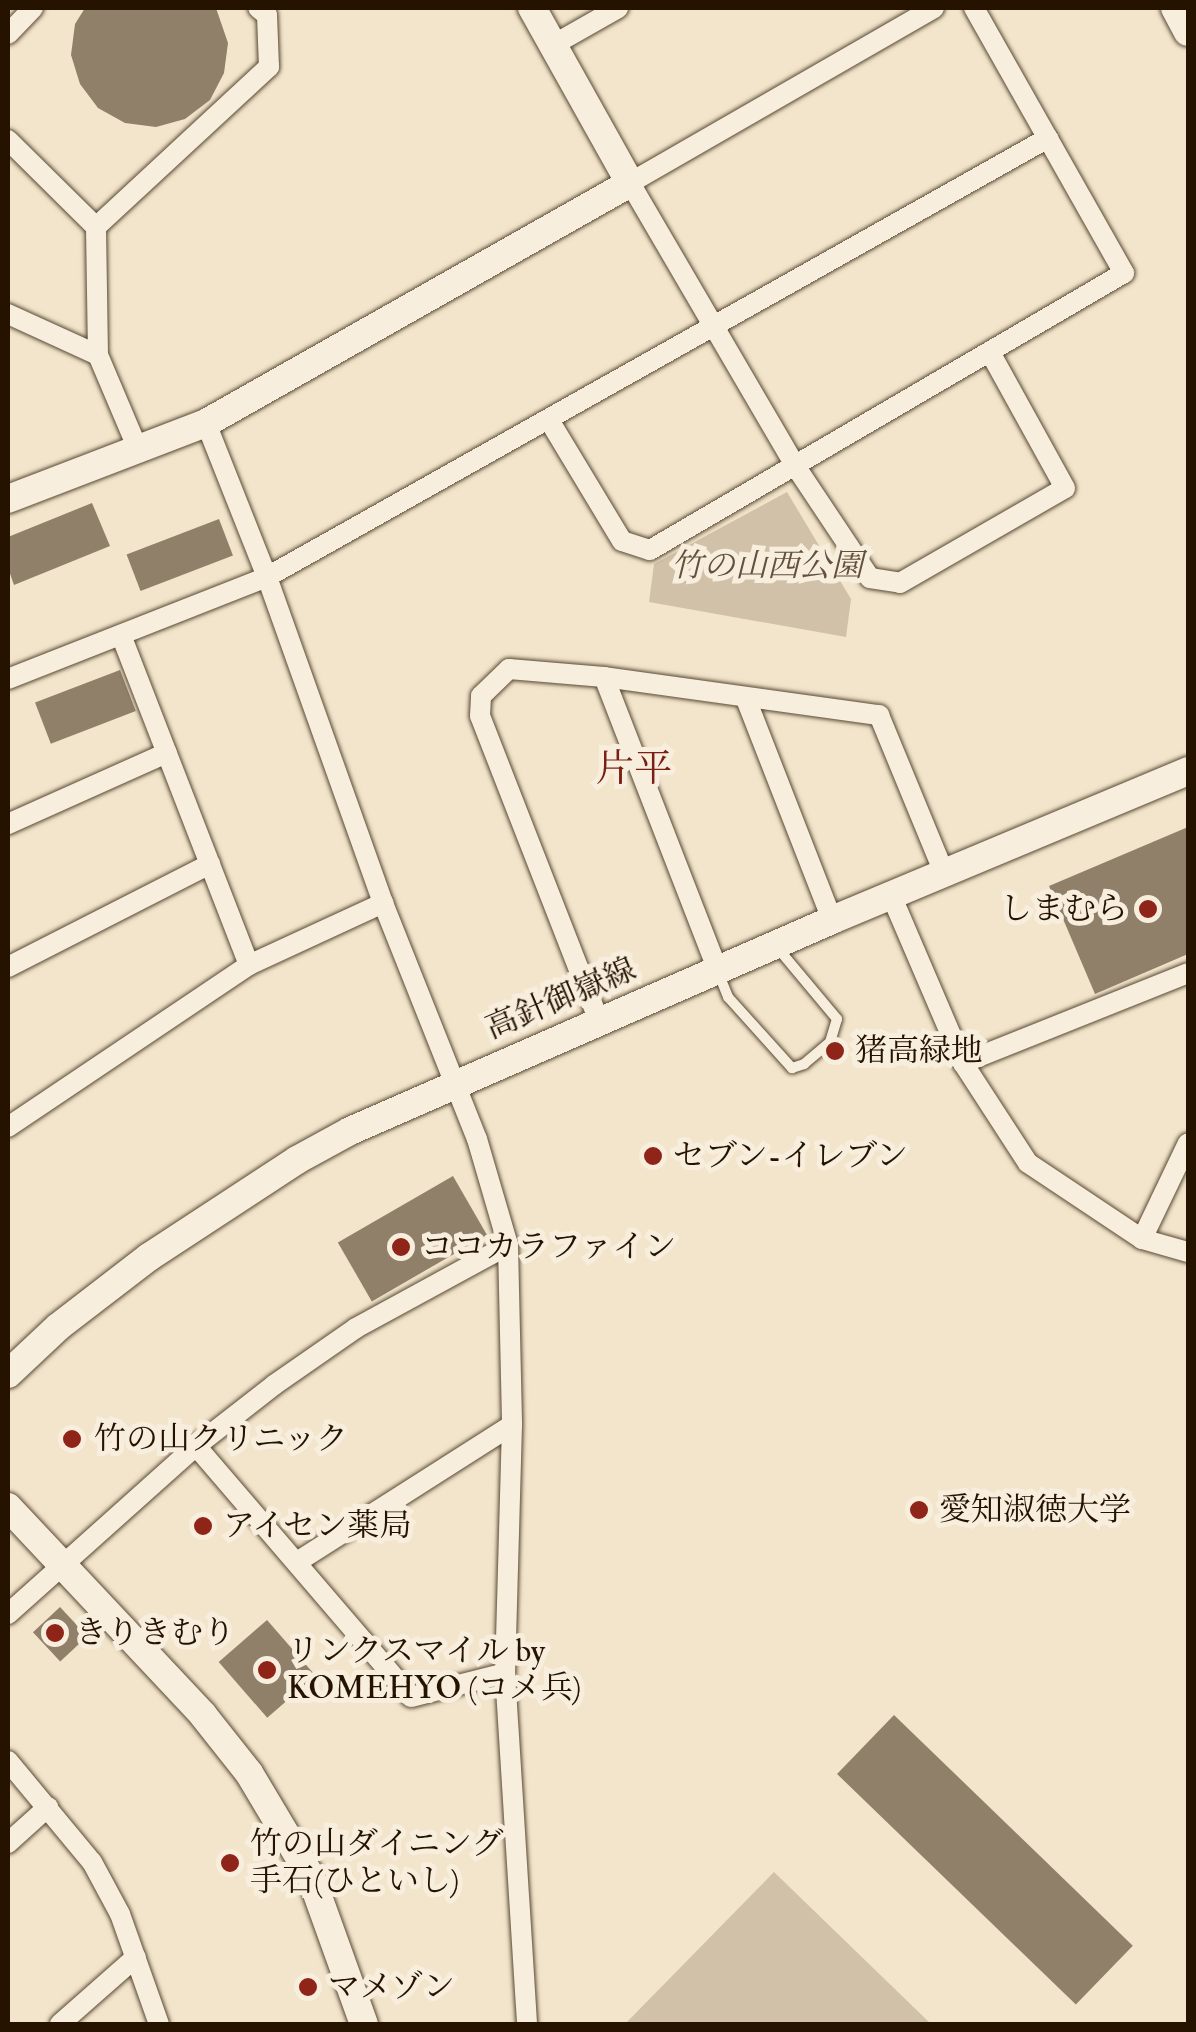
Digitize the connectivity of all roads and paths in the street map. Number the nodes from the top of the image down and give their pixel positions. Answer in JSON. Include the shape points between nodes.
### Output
{"nodes":[{"id":1,"x":33,"y":8,"type":"edge"},
{"id":2,"x":258,"y":8,"type":"edge"},
{"id":3,"x":532,"y":8,"type":"edge"},
{"id":4,"x":618,"y":8,"type":"edge"},
{"id":5,"x":934,"y":8,"type":"edge"},
{"id":6,"x":974,"y":8,"type":"edge"},
{"id":7,"x":1175,"y":8,"type":"edge"},
{"id":8,"x":1188,"y":32,"type":"edge"},
{"id":9,"x":8,"y":34,"type":"edge"},
{"id":10,"x":554,"y":44,"type":"junction"},
{"id":11,"x":1048,"y":138,"type":"junction"},
{"id":12,"x":8,"y":140,"type":"edge"},
{"id":13,"x":630,"y":183,"type":"junction"},
{"id":14,"x":96,"y":227,"type":"junction"},
{"id":15,"x":8,"y":314,"type":"edge"},
{"id":16,"x":713,"y":326,"type":"junction"},
{"id":17,"x":990,"y":352,"type":"junction"},
{"id":18,"x":98,"y":355,"type":"junction"},
{"id":19,"x":549,"y":420,"type":"junction"},
{"id":20,"x":206,"y":424,"type":"junction"},
{"id":21,"x":137,"y":446,"type":"junction"},
{"id":22,"x":794,"y":464,"type":"junction"},
{"id":23,"x":8,"y":498,"type":"edge"},
{"id":24,"x":267,"y":577,"type":"junction"},
{"id":25,"x":120,"y":635,"type":"junction"},
{"id":26,"x":604,"y":677,"type":"junction"},
{"id":27,"x":8,"y":680,"type":"edge"},
{"id":28,"x":746,"y":700,"type":"junction"},
{"id":29,"x":167,"y":753,"type":"junction"},
{"id":30,"x":1188,"y":771,"type":"edge"},
{"id":31,"x":8,"y":824,"type":"edge"},
{"id":32,"x":210,"y":864,"type":"junction"},
{"id":33,"x":944,"y":873,"type":"junction"},
{"id":34,"x":891,"y":896,"type":"junction"},
{"id":35,"x":383,"y":903,"type":"junction"},
{"id":36,"x":832,"y":920,"type":"junction"},
{"id":37,"x":775,"y":946,"type":"junction"},
{"id":38,"x":249,"y":966,"type":"junction"},
{"id":39,"x":8,"y":968,"type":"edge"},
{"id":40,"x":718,"y":971,"type":"junction"},
{"id":41,"x":1188,"y":973,"type":"edge"},
{"id":42,"x":599,"y":1021,"type":"junction"},
{"id":43,"x":963,"y":1063,"type":"junction"},
{"id":44,"x":454,"y":1083,"type":"junction"},
{"id":45,"x":8,"y":1127,"type":"edge"},
{"id":46,"x":1188,"y":1143,"type":"edge"},
{"id":47,"x":1142,"y":1239,"type":"junction"},
{"id":48,"x":508,"y":1245,"type":"junction"},
{"id":49,"x":1188,"y":1252,"type":"edge"},
{"id":50,"x":8,"y":1374,"type":"edge"},
{"id":51,"x":512,"y":1426,"type":"junction"},
{"id":52,"x":196,"y":1446,"type":"junction"},
{"id":53,"x":8,"y":1507,"type":"edge"},
{"id":54,"x":297,"y":1562,"type":"junction"},
{"id":55,"x":60,"y":1568,"type":"junction"},
{"id":56,"x":8,"y":1614,"type":"edge"},
{"id":57,"x":505,"y":1673,"type":"junction"},
{"id":58,"x":8,"y":1761,"type":"edge"},
{"id":59,"x":48,"y":1808,"type":"junction"},
{"id":60,"x":8,"y":1843,"type":"edge"},
{"id":61,"x":136,"y":1957,"type":"junction"},
{"id":62,"x":60,"y":2024,"type":"edge"},
{"id":63,"x":159,"y":2024,"type":"edge"},
{"id":64,"x":364,"y":2024,"type":"edge"},
{"id":65,"x":527,"y":2024,"type":"edge"}],
"edges":[{"from":1,"to":9,"type":"street"},
{"from":2,"to":14,"type":"street","via":[[266,15],[269,67]]},
{"from":3,"to":10,"type":"street"},
{"from":4,"to":10,"type":"street"},
{"from":5,"to":13,"type":"street"},
{"from":6,"to":11,"type":"street"},
{"from":7,"to":8,"type":"street"},
{"from":10,"to":13,"type":"street"},
{"from":11,"to":16,"type":"street"},
{"from":11,"to":17,"type":"street","via":[[1124,273]]},
{"from":12,"to":14,"type":"street"},
{"from":13,"to":16,"type":"street"},
{"from":13,"to":20,"type":"street"},
{"from":14,"to":18,"type":"street"},
{"from":15,"to":18,"type":"street"},
{"from":16,"to":19,"type":"street"},
{"from":16,"to":22,"type":"street"},
{"from":17,"to":22,"type":"street"},
{"from":17,"to":22,"type":"street","via":[[1065,488],[900,583],[870,578]]},
{"from":18,"to":21,"type":"street"},
{"from":19,"to":22,"type":"street","via":[[622,541],[650,550]]},
{"from":19,"to":24,"type":"street"},
{"from":20,"to":21,"type":"street"},
{"from":20,"to":24,"type":"street"},
{"from":21,"to":23,"type":"street"},
{"from":24,"to":25,"type":"street"},
{"from":24,"to":35,"type":"street"},
{"from":25,"to":27,"type":"street"},
{"from":25,"to":29,"type":"street"},
{"from":26,"to":28,"type":"street"},
{"from":26,"to":40,"type":"street"},
{"from":26,"to":42,"type":"street","via":[[509,669],[481,696],[480,716]]},
{"from":28,"to":33,"type":"street","via":[[879,715]]},
{"from":28,"to":36,"type":"street"},
{"from":29,"to":31,"type":"street"},
{"from":29,"to":32,"type":"street"},
{"from":30,"to":33,"type":"street","name":"高針御嶽線"},
{"from":32,"to":38,"type":"street"},
{"from":32,"to":39,"type":"street"},
{"from":33,"to":34,"type":"street","name":"高針御嶽線"},
{"from":34,"to":36,"type":"street","name":"高針御嶽線"},
{"from":34,"to":43,"type":"street"},
{"from":35,"to":38,"type":"street"},
{"from":35,"to":44,"type":"street"},
{"from":36,"to":37,"type":"street","name":"高針御嶽線"},
{"from":37,"to":40,"type":"street","name":"高針御嶽線"},
{"from":37,"to":40,"type":"lane","via":[[837,1018],[830,1042],[804,1064],[792,1068],[728,997]]},
{"from":38,"to":45,"type":"street"},
{"from":40,"to":42,"type":"street","name":"高針御嶽線"},
{"from":41,"to":43,"type":"street"},
{"from":42,"to":44,"type":"street","name":"高針御嶽線"},
{"from":43,"to":47,"type":"street","via":[[1028,1163]]},
{"from":44,"to":48,"type":"street"},
{"from":44,"to":50,"type":"street","name":"高針御嶽線","via":[[350,1131],[246,1193],[134,1269]]},
{"from":46,"to":47,"type":"street"},
{"from":47,"to":49,"type":"street"},
{"from":48,"to":51,"type":"street"},
{"from":48,"to":52,"type":"street","via":[[356,1328]]},
{"from":51,"to":54,"type":"street"},
{"from":51,"to":57,"type":"street"},
{"from":52,"to":54,"type":"street"},
{"from":52,"to":55,"type":"street"},
{"from":53,"to":55,"type":"street"},
{"from":54,"to":57,"type":"street","via":[[411,1697]]},
{"from":55,"to":56,"type":"street"},
{"from":55,"to":64,"type":"street","via":[[249,1773],[311,1877]]},
{"from":57,"to":65,"type":"street"},
{"from":58,"to":59,"type":"street"},
{"from":59,"to":60,"type":"street"},
{"from":59,"to":61,"type":"street","via":[[92,1862]]},
{"from":61,"to":62,"type":"street"},
{"from":61,"to":63,"type":"street"}]}
